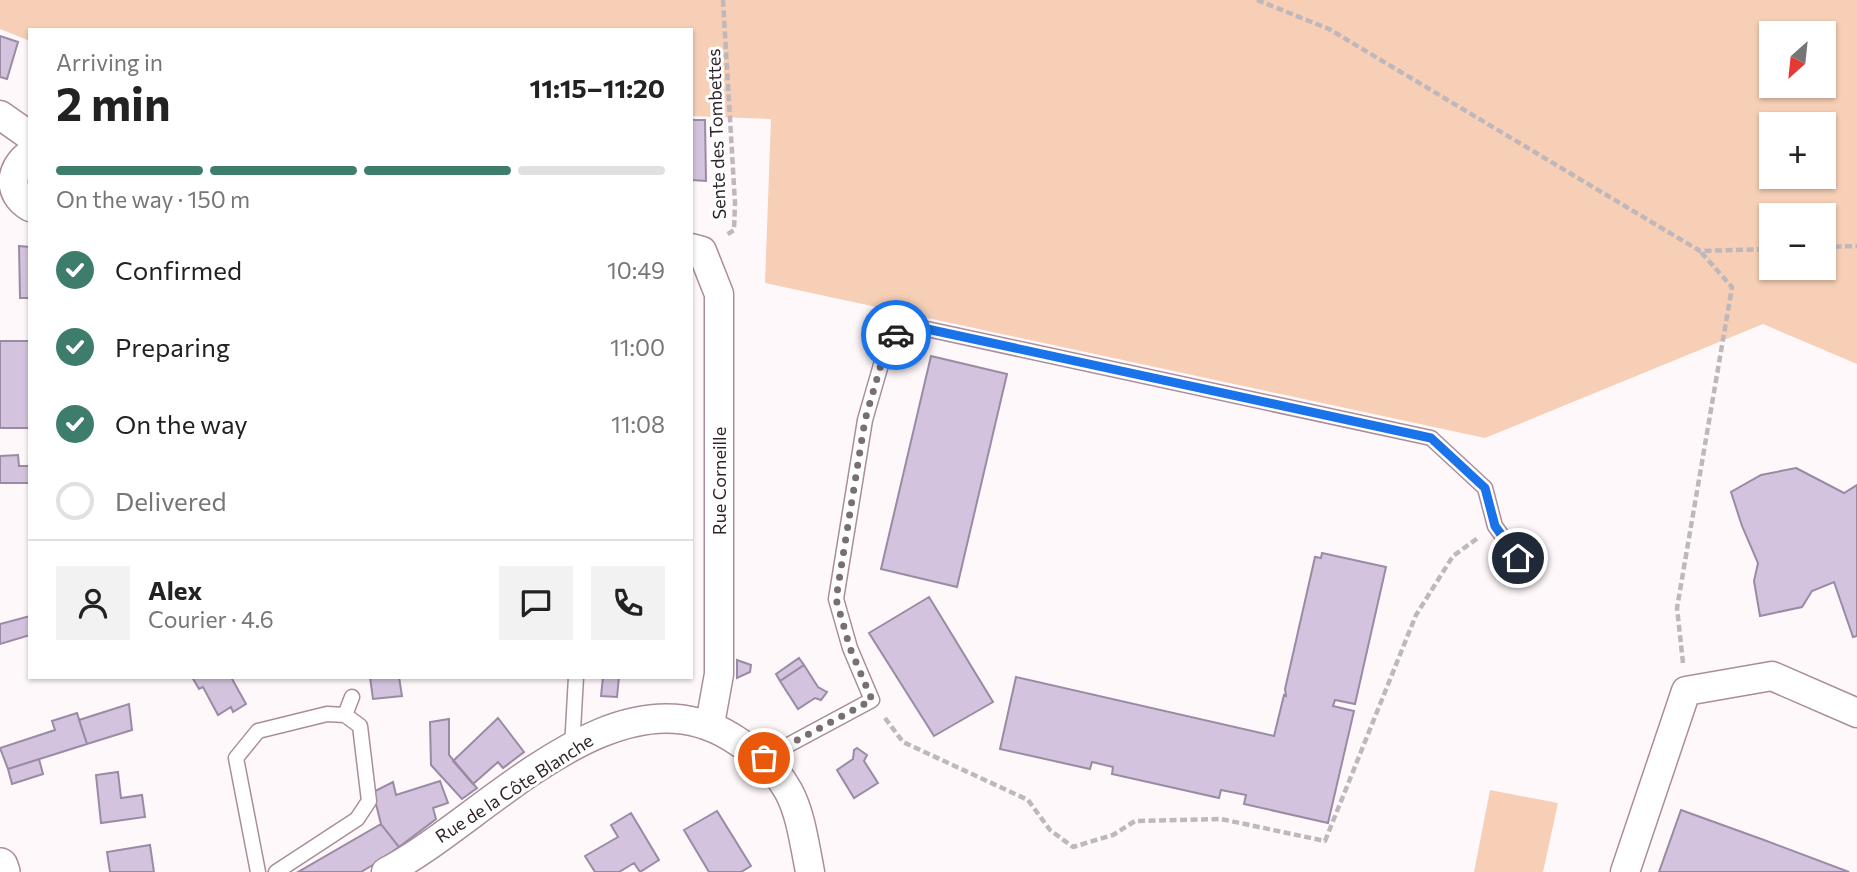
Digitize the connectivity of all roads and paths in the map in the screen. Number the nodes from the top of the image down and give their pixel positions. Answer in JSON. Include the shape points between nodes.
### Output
{"nodes":[{"id":1,"x":723,"y":0,"type":"edge"},
{"id":2,"x":1257,"y":0,"type":"edge"},
{"id":3,"x":0,"y":115,"type":"edge"},
{"id":4,"x":28,"y":135,"type":"edge"},
{"id":5,"x":28,"y":155,"type":"edge"},
{"id":6,"x":28,"y":206,"type":"edge"},
{"id":7,"x":1857,"y":246,"type":"edge"},
{"id":8,"x":1836,"y":247,"type":"edge"},
{"id":9,"x":1759,"y":249,"type":"edge"},
{"id":10,"x":697,"y":250,"type":"edge"},
{"id":11,"x":1700,"y":251,"type":"junction"},
{"id":12,"x":1495,"y":526,"type":"junction"},
{"id":13,"x":1518,"y":558,"type":"dead end"},
{"id":14,"x":576,"y":679,"type":"edge"},
{"id":15,"x":1686,"y":691,"type":"junction"},
{"id":16,"x":352,"y":697,"type":"dead end"},
{"id":17,"x":872,"y":700,"type":"junction"},
{"id":18,"x":1857,"y":713,"type":"edge"},
{"id":19,"x":345,"y":715,"type":"junction"},
{"id":20,"x":710,"y":724,"type":"junction"},
{"id":21,"x":572,"y":748,"type":"junction"},
{"id":22,"x":764,"y":758,"type":"junction"},
{"id":23,"x":0,"y":866,"type":"edge"},
{"id":24,"x":2,"y":872,"type":"edge"},
{"id":25,"x":258,"y":872,"type":"edge"},
{"id":26,"x":276,"y":872,"type":"edge"},
{"id":27,"x":386,"y":872,"type":"edge"},
{"id":28,"x":810,"y":872,"type":"edge"},
{"id":29,"x":1625,"y":872,"type":"edge"}],
"edges":[{"from":1,"to":10,"type":"path","name":"Sente des Tombettes","via":[[734,230]]},
{"from":2,"to":11,"type":"path","via":[[1329,29]]},
{"from":3,"to":4,"type":"street"},
{"from":5,"to":6,"type":"street","via":[[13,173],[13,188]]},
{"from":7,"to":8,"type":"path"},
{"from":9,"to":11,"type":"path"},
{"from":10,"to":20,"type":"street","name":"Rue Corneille","via":[[719,294],[719,674]]},
{"from":11,"to":15,"type":"path","via":[[1732,287],[1677,608]]},
{"from":12,"to":13,"type":"lane"},
{"from":12,"to":17,"type":"path","via":[[1453,556],[1416,615],[1325,841],[1221,819],[1135,821],[1113,835],[1073,847],[1050,830],[1028,800],[903,742]]},
{"from":12,"to":17,"type":"lane","via":[[1485,488],[1431,438],[927,329],[889,337],[865,420],[836,599]]},
{"from":14,"to":21,"type":"lane"},
{"from":15,"to":18,"type":"street","via":[[1772,676]]},
{"from":15,"to":29,"type":"street"},
{"from":16,"to":19,"type":"lane"},
{"from":17,"to":22,"type":"lane"},
{"from":19,"to":25,"type":"lane","via":[[327,714],[258,731],[236,758]]},
{"from":19,"to":26,"type":"lane","via":[[360,726],[369,801],[357,819]]},
{"from":20,"to":21,"type":"street","name":"Rue de la Côte Blanche","via":[[673,717],[604,729]]},
{"from":20,"to":22,"type":"street","name":"Rue de la Côte Blanche"},
{"from":21,"to":27,"type":"street","name":"Rue de la Côte Blanche"},
{"from":22,"to":28,"type":"street","name":"Rue de la Côte Blanche","via":[[785,784],[799,815]]},
{"from":23,"to":24,"type":"street"}]}
